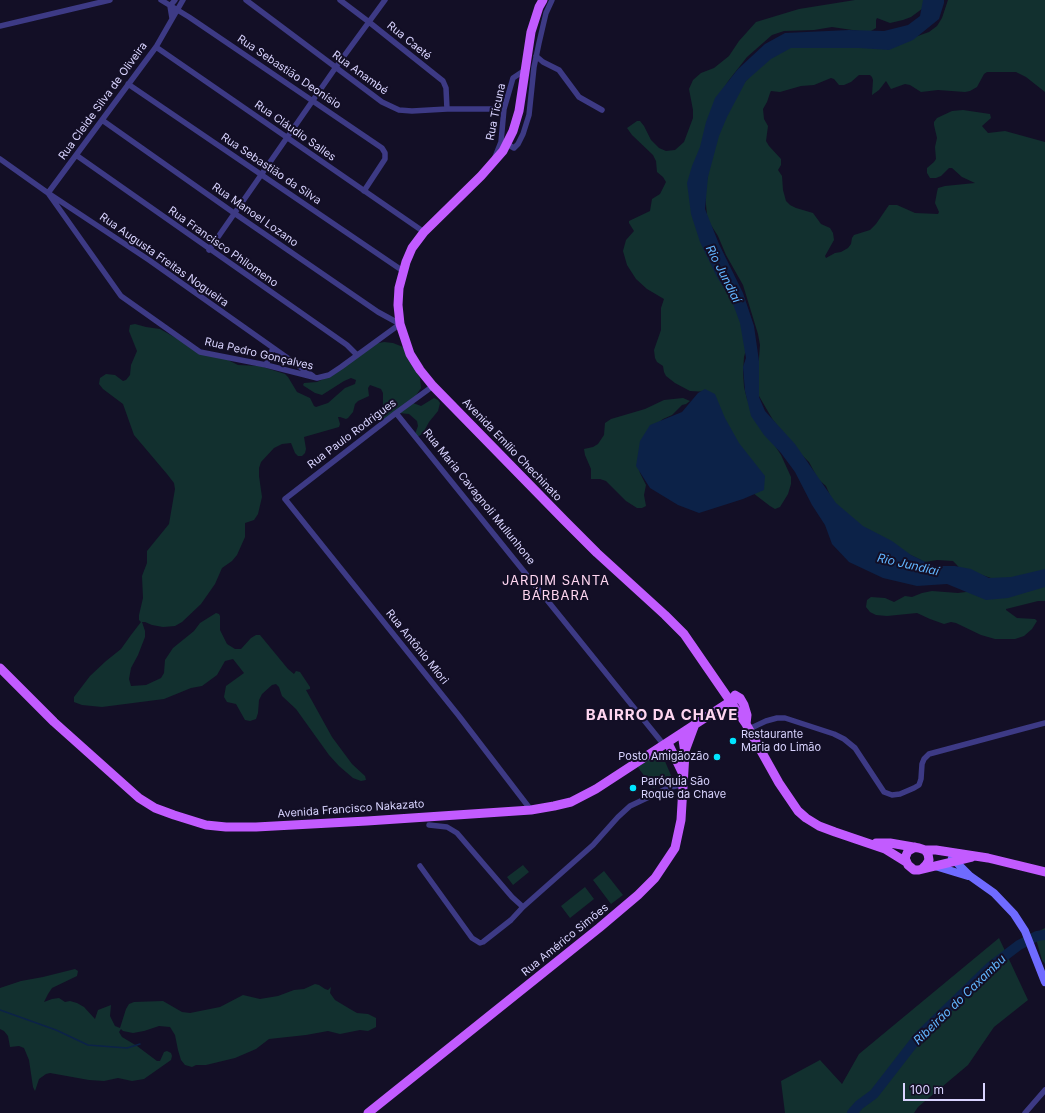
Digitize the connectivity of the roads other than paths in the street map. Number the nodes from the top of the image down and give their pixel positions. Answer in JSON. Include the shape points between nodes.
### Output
{"nodes":[{"id":1,"x":110,"y":0,"type":"edge"},
{"id":2,"x":161,"y":0,"type":"edge"},
{"id":3,"x":174,"y":0,"type":"edge"},
{"id":4,"x":183,"y":0,"type":"edge"},
{"id":5,"x":246,"y":0,"type":"edge"},
{"id":6,"x":340,"y":0,"type":"edge"},
{"id":7,"x":385,"y":0,"type":"edge"},
{"id":8,"x":543,"y":0,"type":"edge"},
{"id":9,"x":552,"y":0,"type":"edge"},
{"id":10,"x":170,"y":6,"type":"junction"},
{"id":11,"x":178,"y":11,"type":"junction"},
{"id":12,"x":172,"y":18,"type":"junction"},
{"id":13,"x":369,"y":22,"type":"junction"},
{"id":14,"x":0,"y":26,"type":"edge"},
{"id":15,"x":156,"y":47,"type":"junction"},
{"id":16,"x":536,"y":56,"type":"junction"},
{"id":17,"x":336,"y":67,"type":"junction"},
{"id":18,"x":525,"y":70,"type":"junction"},
{"id":19,"x":128,"y":84,"type":"junction"},
{"id":20,"x":314,"y":100,"type":"junction"},
{"id":21,"x":447,"y":109,"type":"junction"},
{"id":22,"x":504,"y":109,"type":"junction"},
{"id":23,"x":602,"y":110,"type":"dead end"},
{"id":24,"x":102,"y":120,"type":"junction"},
{"id":25,"x":287,"y":138,"type":"junction"},
{"id":26,"x":507,"y":144,"type":"junction"},
{"id":27,"x":76,"y":155,"type":"junction"},
{"id":28,"x":0,"y":159,"type":"edge"},
{"id":29,"x":492,"y":164,"type":"junction"},
{"id":30,"x":261,"y":174,"type":"junction"},
{"id":31,"x":364,"y":191,"type":"junction"},
{"id":32,"x":48,"y":193,"type":"junction"},
{"id":33,"x":234,"y":213,"type":"junction"},
{"id":34,"x":424,"y":232,"type":"junction"},
{"id":35,"x":209,"y":250,"type":"junction"},
{"id":36,"x":403,"y":271,"type":"junction"},
{"id":37,"x":400,"y":324,"type":"junction"},
{"id":38,"x":273,"y":348,"type":"junction"},
{"id":39,"x":358,"y":355,"type":"junction"},
{"id":40,"x":266,"y":365,"type":"junction"},
{"id":41,"x":317,"y":378,"type":"junction"},
{"id":42,"x":433,"y":386,"type":"junction"},
{"id":43,"x":396,"y":413,"type":"junction"},
{"id":44,"x":285,"y":499,"type":"joint"},
{"id":45,"x":0,"y":668,"type":"edge"},
{"id":46,"x":735,"y":700,"type":"junction"},
{"id":47,"x":1045,"y":723,"type":"edge"},
{"id":48,"x":695,"y":724,"type":"junction"},
{"id":49,"x":748,"y":726,"type":"junction"},
{"id":50,"x":682,"y":733,"type":"junction"},
{"id":51,"x":666,"y":744,"type":"junction"},
{"id":52,"x":685,"y":753,"type":"junction"},
{"id":53,"x":683,"y":773,"type":"junction"},
{"id":54,"x":683,"y":784,"type":"junction"},
{"id":55,"x":531,"y":810,"type":"junction"},
{"id":56,"x":429,"y":825,"type":"dead end"},
{"id":57,"x":868,"y":843,"type":"junction"},
{"id":58,"x":915,"y":847,"type":"junction"},
{"id":59,"x":925,"y":850,"type":"junction"},
{"id":60,"x":946,"y":852,"type":"junction"},
{"id":61,"x":975,"y":857,"type":"junction"},
{"id":62,"x":906,"y":862,"type":"junction"},
{"id":63,"x":956,"y":862,"type":"junction"},
{"id":64,"x":420,"y":866,"type":"dead end"},
{"id":65,"x":935,"y":866,"type":"junction"},
{"id":66,"x":922,"y":869,"type":"junction"},
{"id":67,"x":1045,"y":872,"type":"edge"},
{"id":68,"x":970,"y":876,"type":"junction"},
{"id":69,"x":523,"y":907,"type":"junction"},
{"id":70,"x":1045,"y":982,"type":"edge"},
{"id":71,"x":1045,"y":1090,"type":"edge"},
{"id":72,"x":368,"y":1113,"type":"edge"},
{"id":73,"x":1025,"y":1113,"type":"edge"}],
"edges":[{"from":1,"to":14,"type":"street"},
{"from":2,"to":10,"type":"street","name":"Rua Sebastião Deonísio"},
{"from":3,"to":10,"type":"street"},
{"from":4,"to":11,"type":"street","name":"Rua Cleide Silva de Oliveira"},
{"from":5,"to":17,"type":"street","name":"Rua Anambé"},
{"from":6,"to":13,"type":"street","name":"Rua Caeté"},
{"from":7,"to":13,"type":"street"},
{"from":8,"to":18,"type":"main road","name":"Avenida Emílio Chechinato","via":[[531,32]]},
{"from":9,"to":16,"type":"street"},
{"from":10,"to":11,"type":"street","name":"Rua Sebastião Deonísio"},
{"from":10,"to":12,"type":"street"},
{"from":11,"to":12,"type":"street","name":"Rua Cleide Silva de Oliveira"},
{"from":11,"to":20,"type":"street","name":"Rua Sebastião Deonísio"},
{"from":12,"to":15,"type":"street","name":"Rua Cleide Silva de Oliveira"},
{"from":13,"to":17,"type":"street"},
{"from":13,"to":21,"type":"street","name":"Rua Caeté","via":[[443,81]]},
{"from":15,"to":19,"type":"street","name":"Rua Cleide Silva de Oliveira"},
{"from":15,"to":25,"type":"street","name":"Rua Cláudio Salles"},
{"from":16,"to":23,"type":"street","via":[[559,70],[579,97]]},
{"from":16,"to":26,"type":"street","via":[[529,114],[523,134],[514,148]]},
{"from":17,"to":20,"type":"street"},
{"from":17,"to":21,"type":"street","name":"Rua Anambé","via":[[382,102],[399,110]]},
{"from":18,"to":22,"type":"street","name":"Rua Ticuna","via":[[513,78]]},
{"from":18,"to":26,"type":"main road","name":"Avenida Emílio Chechinato","via":[[520,111]]},
{"from":19,"to":24,"type":"street","name":"Rua Cleide Silva de Oliveira"},
{"from":19,"to":30,"type":"street","name":"Rua Sebastião da Silva"},
{"from":20,"to":25,"type":"street"},
{"from":20,"to":31,"type":"street","name":"Rua Sebastião Deonísio","via":[[382,148],[385,159]]},
{"from":21,"to":22,"type":"street","name":"Rua Anambé"},
{"from":22,"to":29,"type":"street","name":"Rua Ticuna","via":[[501,142]]},
{"from":24,"to":27,"type":"street","name":"Rua Cleide Silva de Oliveira"},
{"from":24,"to":33,"type":"street","name":"Rua Manoel Lozano"},
{"from":25,"to":30,"type":"street"},
{"from":25,"to":31,"type":"street","name":"Rua Cláudio Salles"},
{"from":26,"to":29,"type":"main road","name":"Avenida Emílio Chechinato"},
{"from":27,"to":32,"type":"street","name":"Rua Cleide Silva de Oliveira"},
{"from":27,"to":35,"type":"street","name":"Rua Francisco Philomeno"},
{"from":28,"to":32,"type":"street","name":"Rua Augusta Freitas Nogueira"},
{"from":29,"to":34,"type":"main road","name":"Avenida Emílio Chechinato"},
{"from":30,"to":33,"type":"street"},
{"from":30,"to":36,"type":"street","name":"Rua Sebastião da Silva"},
{"from":31,"to":34,"type":"street","name":"Rua Cláudio Salles"},
{"from":32,"to":38,"type":"street","name":"Rua Augusta Freitas Nogueira"},
{"from":32,"to":40,"type":"street","name":"Rua Pedro Gonçalves","via":[[121,296],[200,352]]},
{"from":33,"to":35,"type":"street"},
{"from":33,"to":37,"type":"street","name":"Rua Manoel Lozano","via":[[378,312]]},
{"from":34,"to":36,"type":"main road","name":"Avenida Emílio Chechinato","via":[[412,248]]},
{"from":35,"to":39,"type":"street","name":"Rua Francisco Philomeno"},
{"from":36,"to":37,"type":"main road","name":"Avenida Emílio Chechinato","via":[[398,305]]},
{"from":37,"to":39,"type":"street","name":"Rua Pedro Gonçalves"},
{"from":37,"to":42,"type":"main road","name":"Avenida Emílio Chechinato","via":[[410,354]]},
{"from":38,"to":40,"type":"street"},
{"from":38,"to":41,"type":"street","name":"Rua Augusta Freitas Nogueira"},
{"from":39,"to":41,"type":"street","name":"Rua Pedro Gonçalves","via":[[329,375]]},
{"from":40,"to":41,"type":"street","name":"Rua Pedro Gonçalves"},
{"from":42,"to":43,"type":"street","name":"Rua Paulo Rodrigues"},
{"from":42,"to":46,"type":"main road","name":"Avenida Emílio Chechinato","via":[[588,545],[684,634],[722,688]]},
{"from":43,"to":44,"type":"street","name":"Rua Paulo Rodrigues"},
{"from":43,"to":51,"type":"street","name":"Rua Maria Cavagnoli Mullunhone"},
{"from":44,"to":55,"type":"street","name":"Rua Antônio Miori","via":[[442,694]]},
{"from":45,"to":55,"type":"main road","name":"Avenida Francisco Nakazato","via":[[54,722],[139,798],[155,808],[206,824],[256,827]]},
{"from":46,"to":48,"type":"main road","name":"Avenida Francisco Nakazato"},
{"from":46,"to":49,"type":"main road","name":"Avenida Emílio Chechinato","via":[[746,711]]},
{"from":47,"to":49,"type":"street","via":[[929,754],[922,764],[918,785],[892,795],[884,792],[855,748],[834,734],[785,718]]},
{"from":48,"to":50,"type":"main road","name":"Avenida Francisco Nakazato"},
{"from":48,"to":52,"type":"main road"},
{"from":49,"to":57,"type":"main road","via":[[779,784],[798,811],[820,826]]},
{"from":50,"to":51,"type":"main road","name":"Avenida Francisco Nakazato"},
{"from":50,"to":52,"type":"main road","name":"Rua Américo Simões"},
{"from":51,"to":53,"type":"main road","name":"Rua Maria Cavagnoli Mullunhone"},
{"from":51,"to":55,"type":"main road","name":"Avenida Francisco Nakazato","via":[[571,802]]},
{"from":52,"to":53,"type":"main road","name":"Rua Américo Simões"},
{"from":53,"to":54,"type":"main road","name":"Rua Américo Simões"},
{"from":54,"to":69,"type":"street","via":[[668,788],[630,806],[593,845]]},
{"from":54,"to":72,"type":"main road","name":"Rua Américo Simões","via":[[682,813],[675,848],[655,878],[638,896]]},
{"from":56,"to":69,"type":"street","via":[[447,827],[457,833]]},
{"from":57,"to":58,"type":"main road"},
{"from":57,"to":62,"type":"main road","via":[[885,849]]},
{"from":58,"to":59,"type":"main road"},
{"from":58,"to":62,"type":"main road","via":[[906,854]]},
{"from":59,"to":60,"type":"main road"},
{"from":59,"to":66,"type":"main road","via":[[929,860]]},
{"from":60,"to":61,"type":"main road"},
{"from":60,"to":63,"type":"main road"},
{"from":61,"to":63,"type":"main road"},
{"from":61,"to":67,"type":"main road"},
{"from":62,"to":66,"type":"main road","via":[[911,868]]},
{"from":63,"to":65,"type":"main road"},
{"from":63,"to":68,"type":"main road"},
{"from":64,"to":69,"type":"street","via":[[472,938],[480,943],[511,920]]},
{"from":65,"to":66,"type":"main road"},
{"from":65,"to":68,"type":"main road"},
{"from":68,"to":70,"type":"main road","via":[[983,884],[1014,914],[1025,931]]},
{"from":71,"to":73,"type":"street"}]}
